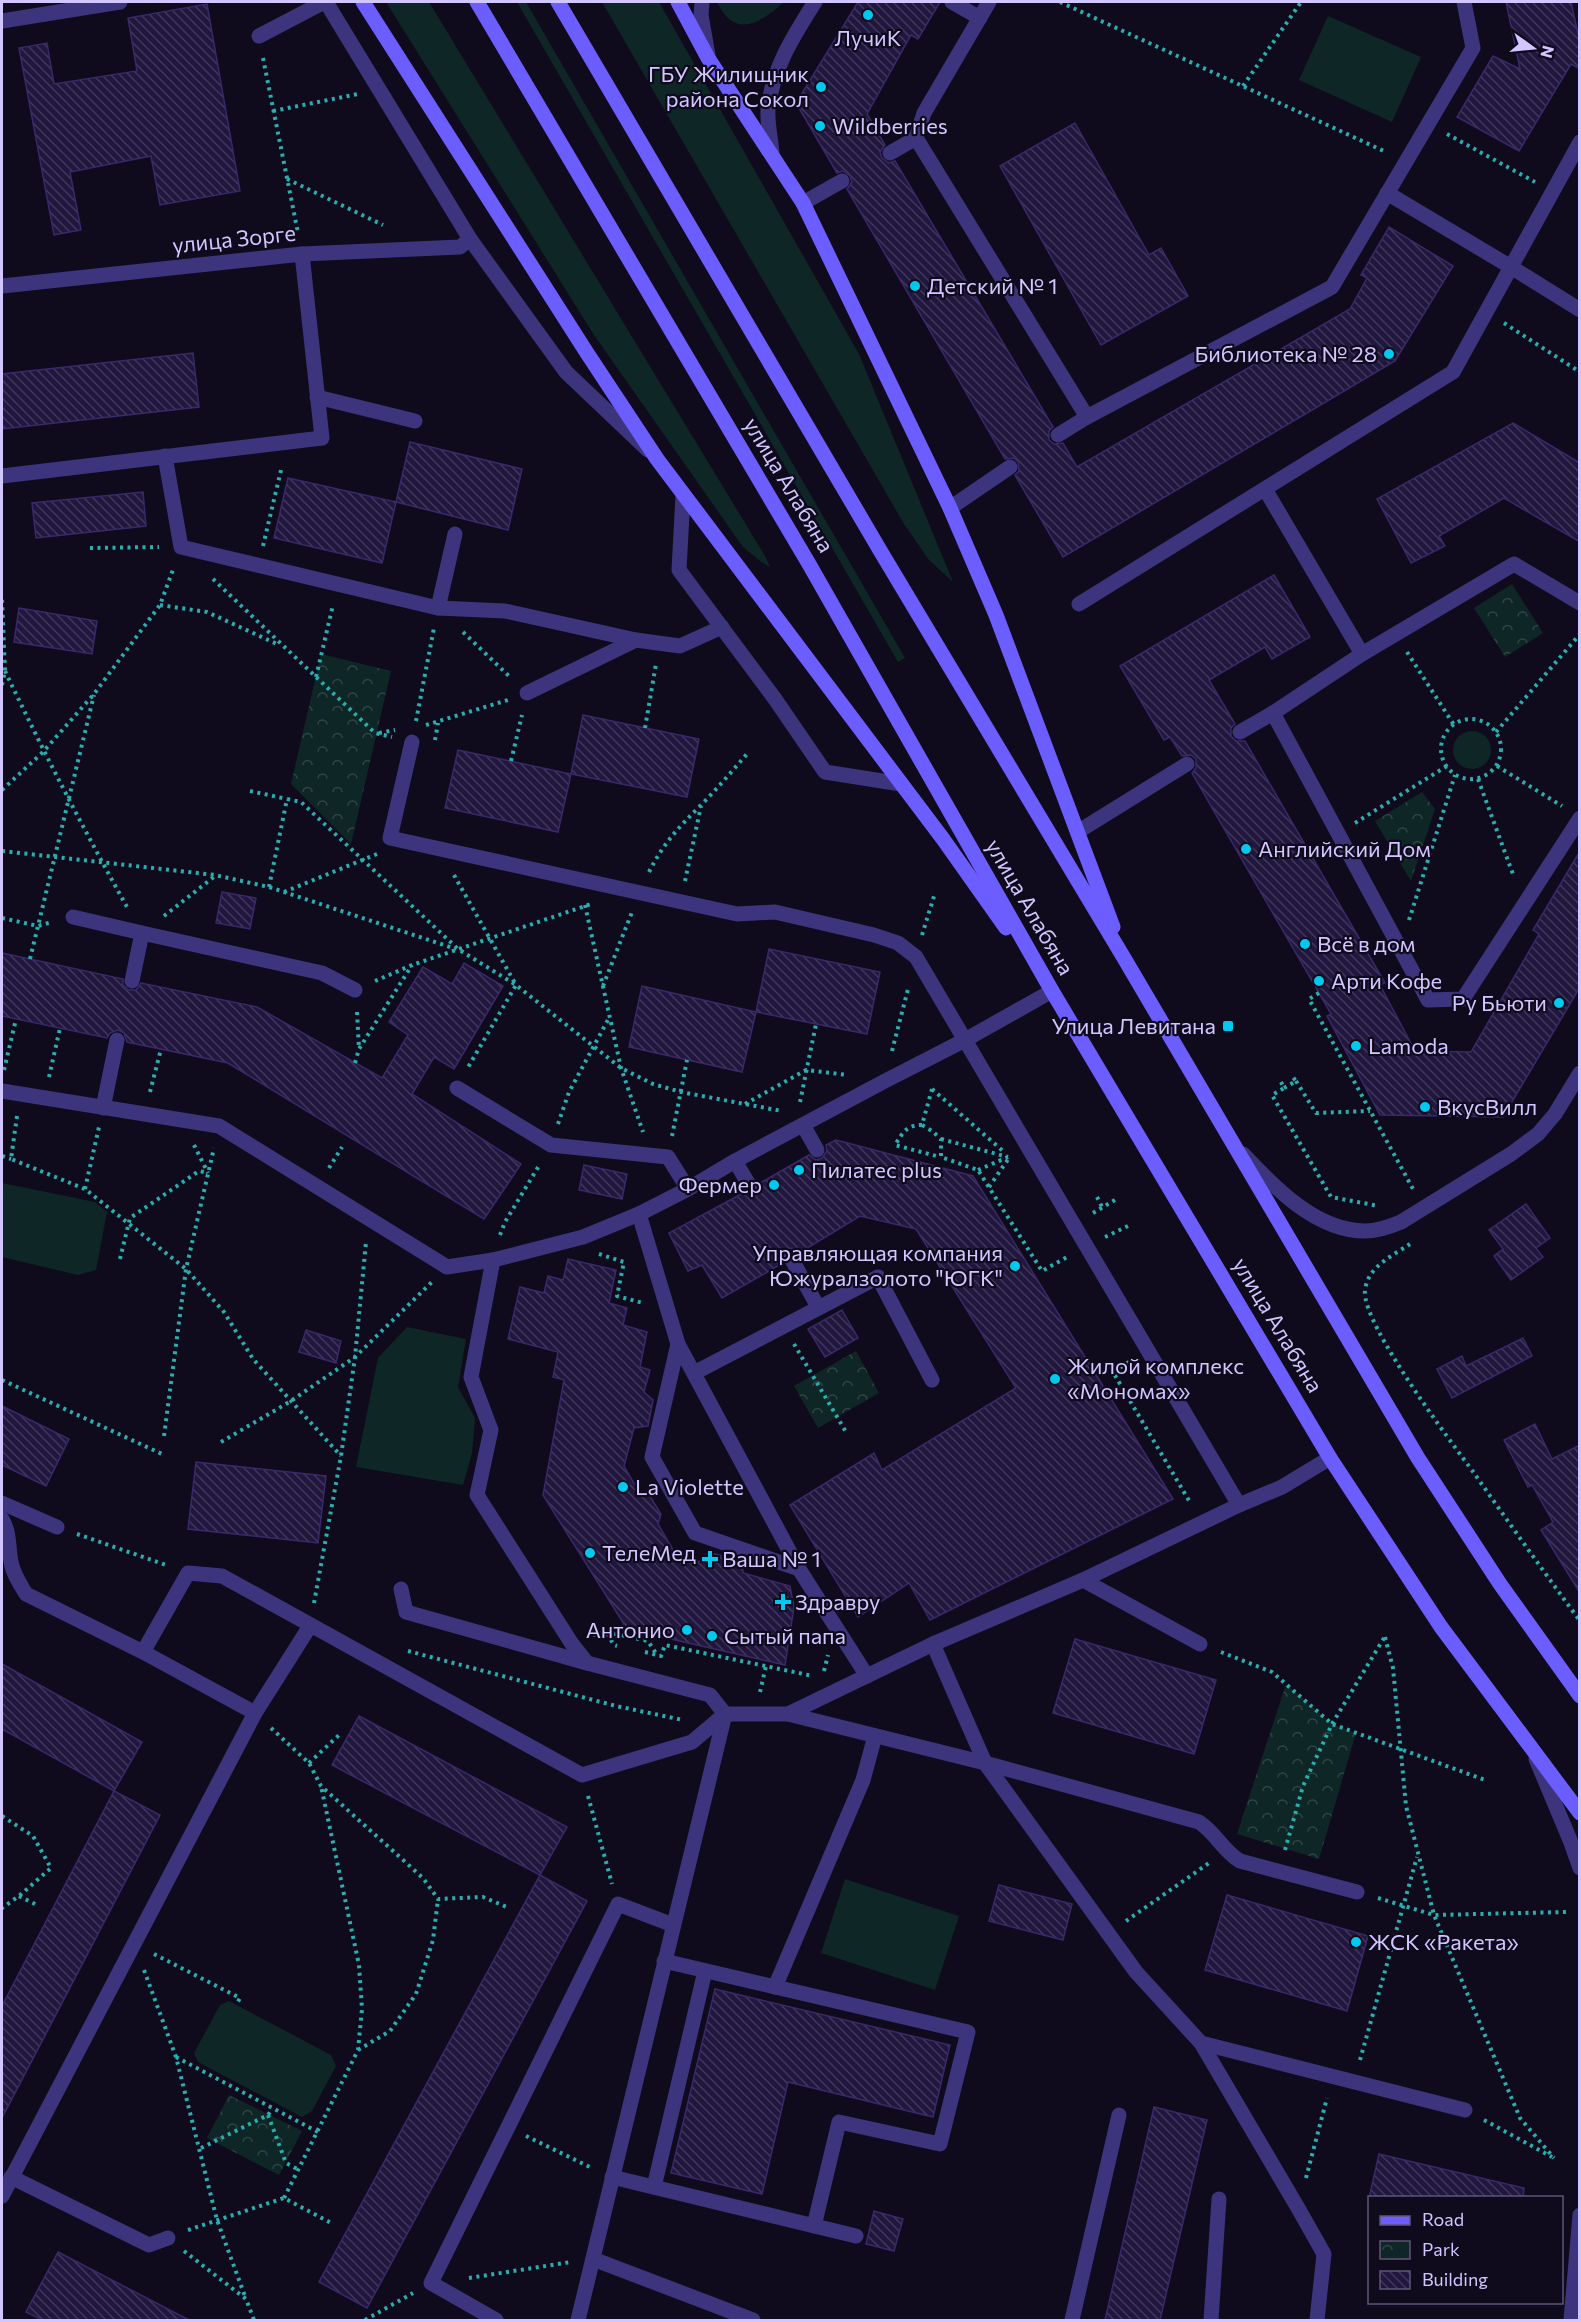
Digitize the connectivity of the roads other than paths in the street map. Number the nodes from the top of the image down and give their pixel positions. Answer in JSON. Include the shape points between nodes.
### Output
{"nodes":[{"id":1,"x":120,"y":2,"type":"edge"},
{"id":2,"x":325,"y":2,"type":"edge"},
{"id":3,"x":363,"y":2,"type":"edge"},
{"id":4,"x":477,"y":2,"type":"edge"},
{"id":5,"x":558,"y":2,"type":"edge"},
{"id":6,"x":678,"y":2,"type":"edge"},
{"id":7,"x":815,"y":2,"type":"edge"},
{"id":8,"x":952,"y":2,"type":"edge"},
{"id":9,"x":989,"y":2,"type":"edge"},
{"id":10,"x":1464,"y":2,"type":"edge"},
{"id":11,"x":700,"y":6,"type":"edge"},
{"id":12,"x":980,"y":18,"type":"junction"},
{"id":13,"x":2,"y":21,"type":"edge"},
{"id":14,"x":258,"y":36,"type":"road end"},
{"id":15,"x":708,"y":58,"type":"junction"},
{"id":16,"x":916,"y":138,"type":"junction"},
{"id":17,"x":1580,"y":142,"type":"edge"},
{"id":18,"x":772,"y":153,"type":"junction"},
{"id":19,"x":890,"y":153,"type":"dead end"},
{"id":20,"x":842,"y":181,"type":"dead end"},
{"id":21,"x":1387,"y":194,"type":"junction"},
{"id":22,"x":803,"y":203,"type":"junction"},
{"id":23,"x":470,"y":239,"type":"junction"},
{"id":24,"x":302,"y":254,"type":"junction"},
{"id":25,"x":1511,"y":267,"type":"junction"},
{"id":26,"x":2,"y":286,"type":"edge"},
{"id":27,"x":1580,"y":310,"type":"edge"},
{"id":28,"x":317,"y":397,"type":"junction"},
{"id":29,"x":1087,"y":417,"type":"junction"},
{"id":30,"x":415,"y":422,"type":"dead end"},
{"id":31,"x":1058,"y":435,"type":"dead end"},
{"id":32,"x":165,"y":456,"type":"junction"},
{"id":33,"x":657,"y":459,"type":"junction"},
{"id":34,"x":1010,"y":467,"type":"dead end"},
{"id":35,"x":2,"y":476,"type":"edge"},
{"id":36,"x":1265,"y":489,"type":"junction"},
{"id":37,"x":683,"y":496,"type":"junction"},
{"id":38,"x":950,"y":508,"type":"junction"},
{"id":39,"x":455,"y":534,"type":"dead end"},
{"id":40,"x":1580,"y":603,"type":"edge"},
{"id":41,"x":1079,"y":604,"type":"dead end"},
{"id":42,"x":438,"y":608,"type":"junction"},
{"id":43,"x":722,"y":627,"type":"junction"},
{"id":44,"x":636,"y":640,"type":"junction"},
{"id":45,"x":1362,"y":654,"type":"junction"},
{"id":46,"x":527,"y":693,"type":"road end"},
{"id":47,"x":1273,"y":712,"type":"junction"},
{"id":48,"x":1240,"y":732,"type":"dead end"},
{"id":49,"x":413,"y":734,"type":"road end"},
{"id":50,"x":1187,"y":764,"type":"dead end"},
{"id":51,"x":901,"y":784,"type":"junction"},
{"id":52,"x":1575,"y":814,"type":"edge"},
{"id":53,"x":1079,"y":831,"type":"junction"},
{"id":54,"x":73,"y":917,"type":"road end"},
{"id":55,"x":142,"y":933,"type":"junction"},
{"id":56,"x":1124,"y":958,"type":"junction"},
{"id":57,"x":132,"y":981,"type":"dead end"},
{"id":58,"x":355,"y":990,"type":"road end"},
{"id":59,"x":1052,"y":991,"type":"junction"},
{"id":60,"x":117,"y":1040,"type":"dead end"},
{"id":61,"x":965,"y":1040,"type":"junction"},
{"id":62,"x":1580,"y":1073,"type":"edge"},
{"id":63,"x":456,"y":1088,"type":"road end"},
{"id":64,"x":2,"y":1091,"type":"edge"},
{"id":65,"x":103,"y":1108,"type":"junction"},
{"id":66,"x":800,"y":1119,"type":"junction"},
{"id":67,"x":1231,"y":1141,"type":"junction"},
{"id":68,"x":817,"y":1150,"type":"dead end"},
{"id":69,"x":735,"y":1161,"type":"junction"},
{"id":70,"x":751,"y":1188,"type":"dead end"},
{"id":71,"x":688,"y":1189,"type":"junction"},
{"id":72,"x":639,"y":1214,"type":"junction"},
{"id":73,"x":791,"y":1258,"type":"dead end"},
{"id":74,"x":492,"y":1260,"type":"junction"},
{"id":75,"x":818,"y":1307,"type":"junction"},
{"id":76,"x":678,"y":1344,"type":"junction"},
{"id":77,"x":694,"y":1373,"type":"junction"},
{"id":78,"x":932,"y":1380,"type":"dead end"},
{"id":79,"x":1330,"y":1458,"type":"junction"},
{"id":80,"x":2,"y":1503,"type":"edge"},
{"id":81,"x":1239,"y":1505,"type":"junction"},
{"id":82,"x":2,"y":1519,"type":"edge"},
{"id":83,"x":57,"y":1527,"type":"road end"},
{"id":84,"x":799,"y":1569,"type":"junction"},
{"id":85,"x":1083,"y":1580,"type":"junction"},
{"id":86,"x":401,"y":1589,"type":"dead end"},
{"id":87,"x":310,"y":1626,"type":"junction"},
{"id":88,"x":933,"y":1644,"type":"junction"},
{"id":89,"x":1200,"y":1644,"type":"road end"},
{"id":90,"x":144,"y":1652,"type":"junction"},
{"id":91,"x":587,"y":1663,"type":"junction"},
{"id":92,"x":867,"y":1676,"type":"junction"},
{"id":93,"x":1580,"y":1696,"type":"edge"},
{"id":94,"x":255,"y":1713,"type":"junction"},
{"id":95,"x":725,"y":1714,"type":"junction"},
{"id":96,"x":788,"y":1714,"type":"junction"},
{"id":97,"x":875,"y":1736,"type":"junction"},
{"id":98,"x":1533,"y":1754,"type":"junction"},
{"id":99,"x":985,"y":1763,"type":"junction"},
{"id":100,"x":1580,"y":1813,"type":"edge"},
{"id":101,"x":1580,"y":1868,"type":"edge"},
{"id":102,"x":1357,"y":1892,"type":"road end"},
{"id":103,"x":672,"y":1925,"type":"junction"},
{"id":104,"x":664,"y":1961,"type":"junction"},
{"id":105,"x":705,"y":1971,"type":"junction"},
{"id":106,"x":775,"y":1987,"type":"junction"},
{"id":107,"x":1201,"y":2043,"type":"junction"},
{"id":108,"x":1465,"y":2110,"type":"road end"},
{"id":109,"x":1119,"y":2115,"type":"dead end"},
{"id":110,"x":11,"y":2177,"type":"junction"},
{"id":111,"x":612,"y":2177,"type":"junction"},
{"id":112,"x":654,"y":2187,"type":"junction"},
{"id":113,"x":2,"y":2196,"type":"edge"},
{"id":114,"x":1219,"y":2199,"type":"dead end"},
{"id":115,"x":1580,"y":2215,"type":"edge"},
{"id":116,"x":814,"y":2226,"type":"junction"},
{"id":117,"x":856,"y":2236,"type":"dead end"},
{"id":118,"x":168,"y":2238,"type":"road end"},
{"id":119,"x":592,"y":2259,"type":"junction"},
{"id":120,"x":496,"y":2320,"type":"edge"},
{"id":121,"x":578,"y":2320,"type":"edge"},
{"id":122,"x":753,"y":2320,"type":"edge"},
{"id":123,"x":1072,"y":2320,"type":"edge"},
{"id":124,"x":1211,"y":2320,"type":"edge"},
{"id":125,"x":1317,"y":2320,"type":"edge"},
{"id":126,"x":1571,"y":2320,"type":"edge"}],
"edges":[{"from":1,"to":13,"type":"street"},
{"from":2,"to":14,"type":"street"},
{"from":2,"to":23,"type":"street"},
{"from":3,"to":33,"type":"main road"},
{"from":4,"to":59,"type":"main road","name":"улица Алабяна","via":[[803,554]]},
{"from":5,"to":56,"type":"main road","name":"улица Алабяна"},
{"from":6,"to":15,"type":"main road"},
{"from":7,"to":18,"type":"street","via":[[789,44],[776,77],[768,111]]},
{"from":8,"to":12,"type":"street"},
{"from":9,"to":12,"type":"street"},
{"from":10,"to":21,"type":"street","via":[[1473,48]]},
{"from":11,"to":15,"type":"street"},
{"from":12,"to":16,"type":"street","via":[[924,113]]},
{"from":15,"to":18,"type":"main road"},
{"from":16,"to":19,"type":"street"},
{"from":16,"to":29,"type":"street"},
{"from":17,"to":25,"type":"street"},
{"from":18,"to":22,"type":"main road"},
{"from":20,"to":22,"type":"street"},
{"from":21,"to":25,"type":"street"},
{"from":21,"to":29,"type":"street","via":[[1332,287]]},
{"from":22,"to":38,"type":"main road"},
{"from":23,"to":24,"type":"street","name":"улица Зорге","via":[[460,247]]},
{"from":23,"to":33,"type":"street","via":[[566,372]]},
{"from":24,"to":26,"type":"street","name":"улица Зорге"},
{"from":24,"to":28,"type":"street"},
{"from":25,"to":27,"type":"street"},
{"from":25,"to":36,"type":"street","via":[[1453,372]]},
{"from":28,"to":30,"type":"street"},
{"from":28,"to":32,"type":"street","via":[[322,438]]},
{"from":29,"to":31,"type":"street"},
{"from":32,"to":35,"type":"street"},
{"from":32,"to":42,"type":"street","via":[[181,547]]},
{"from":33,"to":37,"type":"main road"},
{"from":34,"to":38,"type":"street"},
{"from":36,"to":41,"type":"street"},
{"from":36,"to":45,"type":"street"},
{"from":37,"to":43,"type":"street","via":[[679,570]]},
{"from":37,"to":51,"type":"main road"},
{"from":38,"to":53,"type":"main road","via":[[996,615]]},
{"from":39,"to":42,"type":"street"},
{"from":40,"to":45,"type":"street","via":[[1514,564]]},
{"from":42,"to":44,"type":"street","via":[[504,611]]},
{"from":43,"to":44,"type":"street","via":[[680,646]]},
{"from":43,"to":51,"type":"street","via":[[825,772]]},
{"from":44,"to":46,"type":"street"},
{"from":45,"to":47,"type":"street"},
{"from":47,"to":48,"type":"street"},
{"from":47,"to":52,"type":"street","via":[[1428,1000],[1463,999]]},
{"from":49,"to":61,"type":"street","via":[[390,838],[737,914],[775,912],[874,935],[898,944],[916,957]]},
{"from":50,"to":53,"type":"street"},
{"from":51,"to":59,"type":"main road"},
{"from":53,"to":56,"type":"main road"},
{"from":54,"to":55,"type":"street"},
{"from":55,"to":57,"type":"street"},
{"from":55,"to":58,"type":"street","via":[[322,973]]},
{"from":56,"to":67,"type":"main road","name":"улица Алабяна"},
{"from":59,"to":61,"type":"street"},
{"from":59,"to":79,"type":"main road","name":"улица Алабяна"},
{"from":60,"to":65,"type":"street"},
{"from":61,"to":66,"type":"street"},
{"from":61,"to":81,"type":"street"},
{"from":62,"to":67,"type":"street","via":[[1538,1134],[1411,1216],[1382,1230],[1340,1228],[1301,1208],[1275,1188]]},
{"from":63,"to":71,"type":"street","via":[[551,1145],[668,1157]]},
{"from":64,"to":65,"type":"street"},
{"from":65,"to":74,"type":"street","via":[[219,1126],[447,1267]]},
{"from":66,"to":68,"type":"street"},
{"from":66,"to":69,"type":"street"},
{"from":67,"to":93,"type":"main road","name":"улица Алабяна","via":[[1418,1458],[1500,1584]]},
{"from":69,"to":70,"type":"street"},
{"from":69,"to":71,"type":"street"},
{"from":71,"to":72,"type":"street"},
{"from":72,"to":74,"type":"street","via":[[583,1237]]},
{"from":72,"to":76,"type":"street"},
{"from":73,"to":75,"type":"street"},
{"from":74,"to":91,"type":"street","via":[[471,1377],[491,1430],[477,1496]]},
{"from":75,"to":77,"type":"street"},
{"from":75,"to":78,"type":"street","via":[[878,1277]]},
{"from":76,"to":77,"type":"street"},
{"from":76,"to":84,"type":"street","via":[[652,1457],[694,1533]]},
{"from":77,"to":84,"type":"street"},
{"from":79,"to":81,"type":"street","via":[[1282,1487]]},
{"from":79,"to":98,"type":"main road","name":"улица Алабяна","via":[[1441,1627]]},
{"from":80,"to":83,"type":"street"},
{"from":81,"to":85,"type":"street"},
{"from":82,"to":90,"type":"street","via":[[8,1530],[11,1564],[26,1594]]},
{"from":84,"to":92,"type":"street"},
{"from":85,"to":88,"type":"street"},
{"from":85,"to":89,"type":"street"},
{"from":86,"to":91,"type":"street","via":[[406,1612]]},
{"from":87,"to":90,"type":"street","via":[[222,1576],[188,1573]]},
{"from":87,"to":94,"type":"street"},
{"from":87,"to":95,"type":"street","via":[[582,1775],[692,1742]]},
{"from":88,"to":92,"type":"street"},
{"from":88,"to":99,"type":"street"},
{"from":90,"to":94,"type":"street"},
{"from":91,"to":95,"type":"street","via":[[710,1695]]},
{"from":92,"to":96,"type":"street"},
{"from":94,"to":110,"type":"street"},
{"from":95,"to":96,"type":"street"},
{"from":95,"to":103,"type":"street"},
{"from":96,"to":97,"type":"street"},
{"from":97,"to":99,"type":"street"},
{"from":97,"to":106,"type":"street","via":[[863,1780]]},
{"from":98,"to":100,"type":"main road","name":"улица Алабяна"},
{"from":98,"to":101,"type":"street"},
{"from":99,"to":102,"type":"street","via":[[1199,1822],[1240,1861]]},
{"from":99,"to":107,"type":"street","via":[[1136,1972]]},
{"from":103,"to":104,"type":"street"},
{"from":103,"to":120,"type":"street","via":[[618,1904],[431,2283]]},
{"from":104,"to":105,"type":"street"},
{"from":104,"to":111,"type":"street"},
{"from":105,"to":106,"type":"street"},
{"from":105,"to":112,"type":"street"},
{"from":106,"to":116,"type":"street","via":[[968,2032],[940,2144],[838,2122]]},
{"from":107,"to":108,"type":"street"},
{"from":107,"to":125,"type":"street","via":[[1324,2254]]},
{"from":109,"to":123,"type":"street"},
{"from":110,"to":113,"type":"street"},
{"from":110,"to":118,"type":"street","via":[[149,2245]]},
{"from":111,"to":112,"type":"street"},
{"from":111,"to":119,"type":"street"},
{"from":112,"to":116,"type":"street"},
{"from":114,"to":124,"type":"street"},
{"from":115,"to":126,"type":"street"},
{"from":116,"to":117,"type":"street"},
{"from":119,"to":121,"type":"street"},
{"from":119,"to":122,"type":"street"}]}
